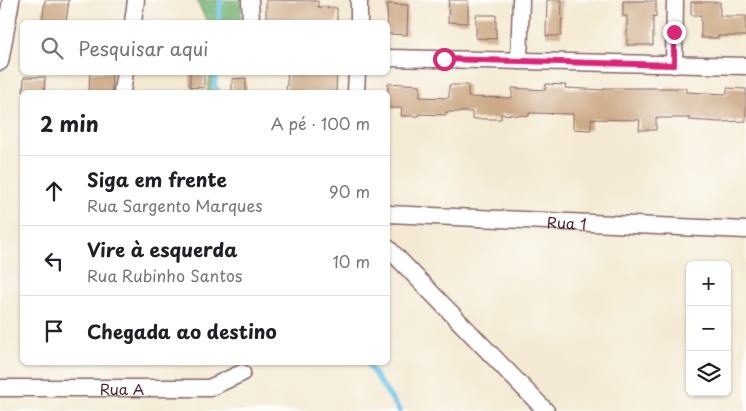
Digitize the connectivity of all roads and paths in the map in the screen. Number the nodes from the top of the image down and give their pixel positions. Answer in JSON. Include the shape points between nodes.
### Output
{"nodes":[{"id":1,"x":12,"y":0,"type":"edge"},
{"id":2,"x":136,"y":0,"type":"edge"},
{"id":3,"x":250,"y":0,"type":"edge"},
{"id":4,"x":359,"y":0,"type":"edge"},
{"id":5,"x":521,"y":0,"type":"edge"},
{"id":6,"x":675,"y":0,"type":"edge"},
{"id":7,"x":133,"y":20,"type":"edge"},
{"id":8,"x":251,"y":20,"type":"edge"},
{"id":9,"x":359,"y":20,"type":"edge"},
{"id":10,"x":390,"y":58,"type":"edge"},
{"id":11,"x":519,"y":61,"type":"junction"},
{"id":12,"x":0,"y":62,"type":"edge"},
{"id":13,"x":674,"y":65,"type":"junction"},
{"id":14,"x":746,"y":66,"type":"edge"},
{"id":15,"x":125,"y":75,"type":"edge"},
{"id":16,"x":357,"y":75,"type":"edge"},
{"id":17,"x":122,"y":90,"type":"edge"},
{"id":18,"x":356,"y":90,"type":"edge"},
{"id":19,"x":390,"y":214,"type":"edge"},
{"id":20,"x":746,"y":230,"type":"edge"},
{"id":21,"x":390,"y":250,"type":"edge"},
{"id":22,"x":242,"y":373,"type":"dead end"},
{"id":23,"x":0,"y":388,"type":"edge"},
{"id":24,"x":546,"y":411,"type":"edge"}],
"edges":[{"from":1,"to":12,"type":"street"},
{"from":2,"to":7,"type":"street"},
{"from":3,"to":8,"type":"street"},
{"from":4,"to":9,"type":"street"},
{"from":5,"to":11,"type":"street"},
{"from":6,"to":13,"type":"street"},
{"from":10,"to":11,"type":"street"},
{"from":11,"to":13,"type":"street"},
{"from":13,"to":14,"type":"street"},
{"from":15,"to":17,"type":"street"},
{"from":16,"to":18,"type":"street"},
{"from":19,"to":20,"type":"street","name":"Rua 1"},
{"from":21,"to":24,"type":"street"},
{"from":22,"to":23,"type":"street","name":"Rua A","via":[[209,388]]}]}
